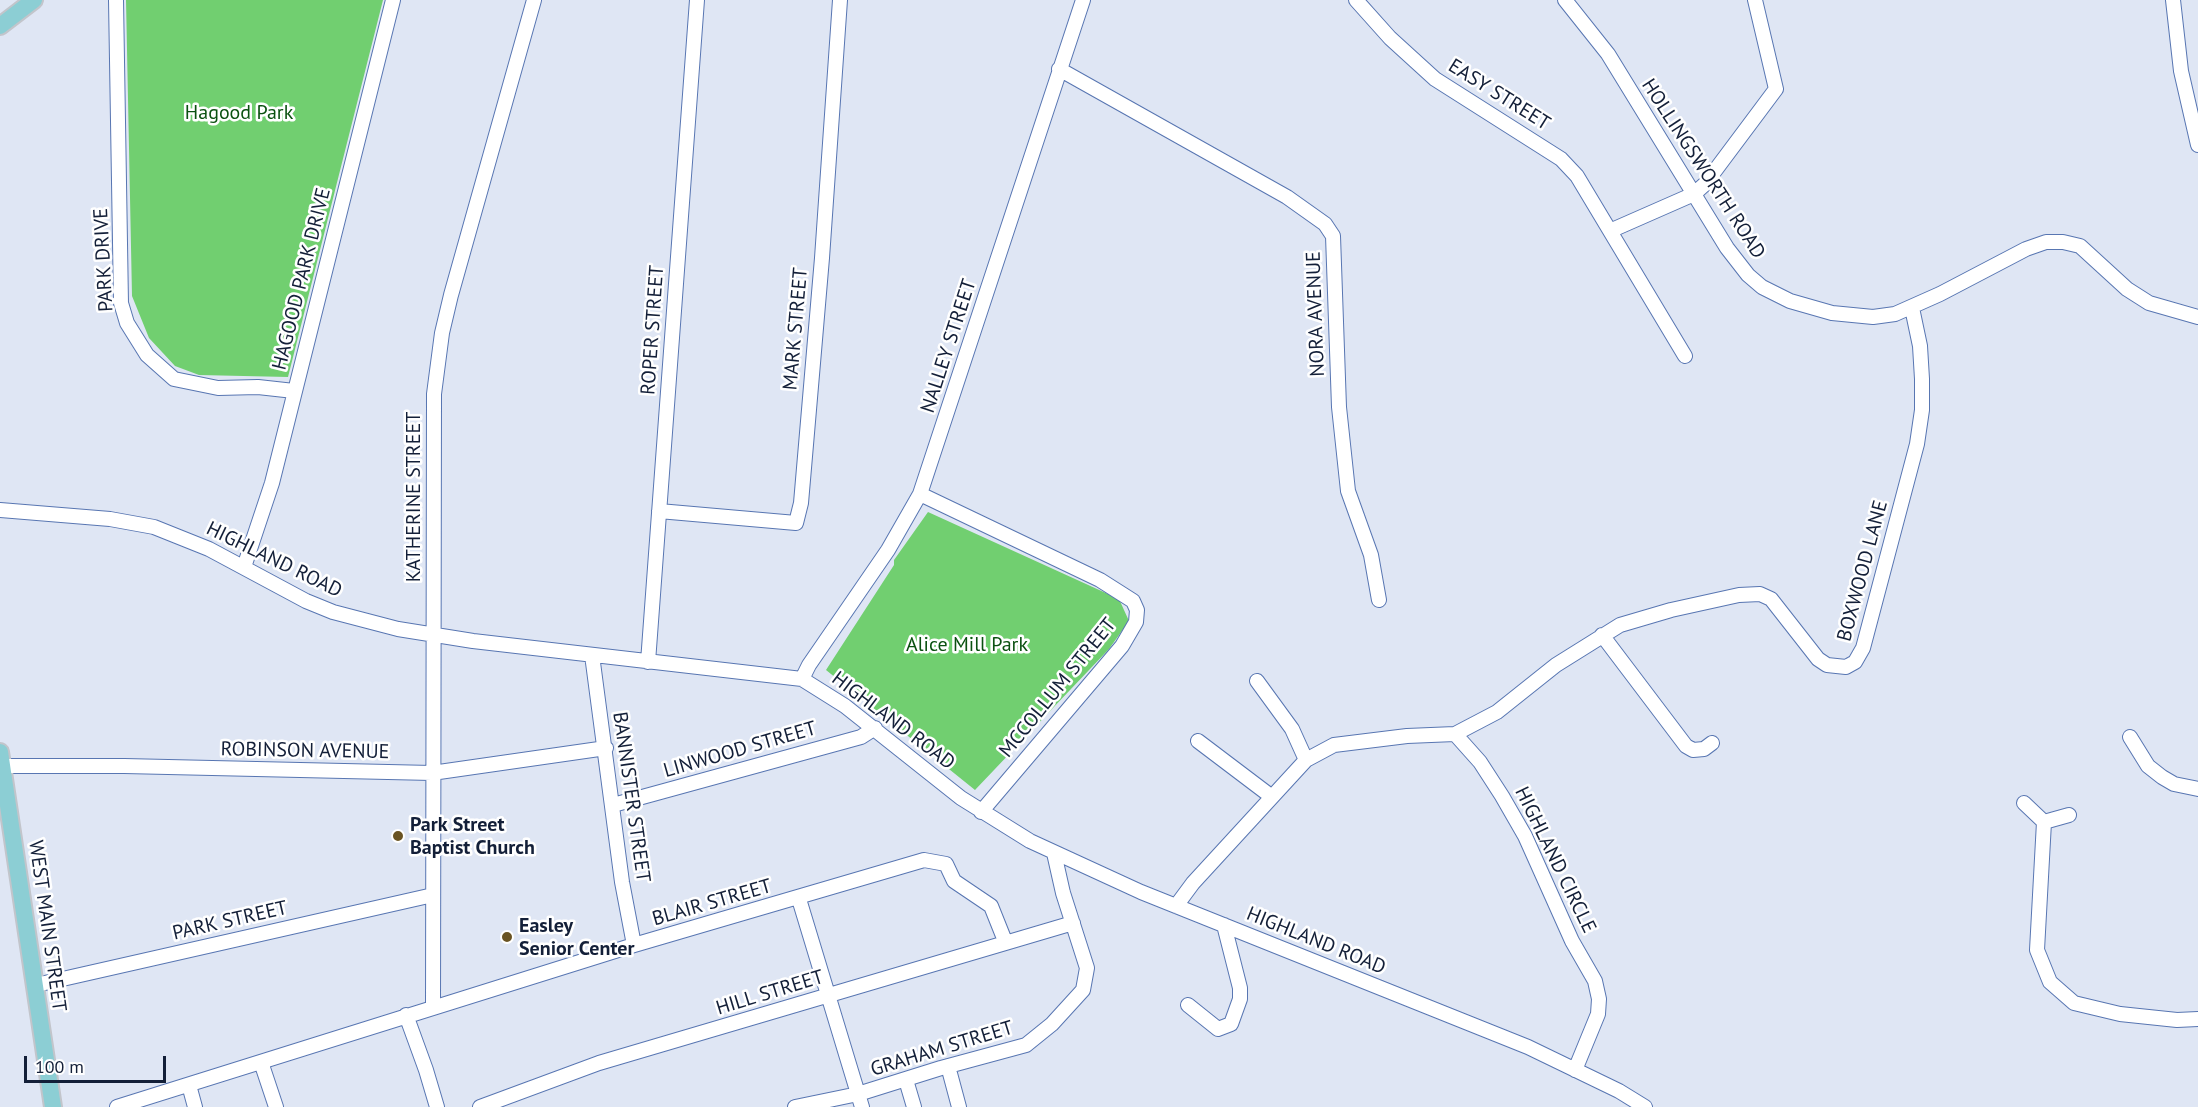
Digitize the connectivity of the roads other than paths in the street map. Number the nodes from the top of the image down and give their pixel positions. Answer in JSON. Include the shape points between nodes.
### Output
{"nodes":[{"id":1,"x":34,"y":0,"type":"edge"},
{"id":2,"x":116,"y":0,"type":"edge"},
{"id":3,"x":393,"y":0,"type":"edge"},
{"id":4,"x":534,"y":0,"type":"edge"},
{"id":5,"x":697,"y":0,"type":"edge"},
{"id":6,"x":840,"y":0,"type":"edge"},
{"id":7,"x":1083,"y":0,"type":"edge"},
{"id":8,"x":1356,"y":0,"type":"edge"},
{"id":9,"x":1565,"y":0,"type":"edge"},
{"id":10,"x":1755,"y":0,"type":"edge"},
{"id":11,"x":2173,"y":0,"type":"edge"},
{"id":12,"x":0,"y":26,"type":"edge"},
{"id":13,"x":1059,"y":69,"type":"junction"},
{"id":14,"x":2198,"y":145,"type":"edge"},
{"id":15,"x":1694,"y":194,"type":"junction"},
{"id":16,"x":1612,"y":230,"type":"junction"},
{"id":17,"x":1912,"y":308,"type":"junction"},
{"id":18,"x":2198,"y":316,"type":"edge"},
{"id":19,"x":1685,"y":356,"type":"dead end"},
{"id":20,"x":294,"y":391,"type":"junction"},
{"id":21,"x":920,"y":494,"type":"junction"},
{"id":22,"x":0,"y":510,"type":"edge"},
{"id":23,"x":659,"y":511,"type":"junction"},
{"id":24,"x":244,"y":567,"type":"junction"},
{"id":25,"x":1379,"y":600,"type":"dead end"},
{"id":26,"x":1602,"y":635,"type":"junction"},
{"id":27,"x":435,"y":636,"type":"junction"},
{"id":28,"x":592,"y":655,"type":"junction"},
{"id":29,"x":648,"y":662,"type":"junction"},
{"id":30,"x":802,"y":679,"type":"junction"},
{"id":31,"x":1257,"y":681,"type":"dead end"},
{"id":32,"x":875,"y":728,"type":"junction"},
{"id":33,"x":1455,"y":734,"type":"junction"},
{"id":34,"x":2130,"y":737,"type":"dead end"},
{"id":35,"x":1198,"y":741,"type":"dead end"},
{"id":36,"x":1712,"y":743,"type":"dead end"},
{"id":37,"x":606,"y":748,"type":"junction"},
{"id":38,"x":1,"y":759,"type":"edge"},
{"id":39,"x":1306,"y":760,"type":"junction"},
{"id":40,"x":432,"y":773,"type":"junction"},
{"id":41,"x":2198,"y":789,"type":"edge"},
{"id":42,"x":1272,"y":797,"type":"junction"},
{"id":43,"x":2024,"y":803,"type":"dead end"},
{"id":44,"x":613,"y":805,"type":"junction"},
{"id":45,"x":981,"y":812,"type":"junction"},
{"id":46,"x":2069,"y":815,"type":"dead end"},
{"id":47,"x":2044,"y":822,"type":"junction"},
{"id":48,"x":1054,"y":853,"type":"junction"},
{"id":49,"x":433,"y":895,"type":"junction"},
{"id":50,"x":799,"y":898,"type":"junction"},
{"id":51,"x":1176,"y":906,"type":"junction"},
{"id":52,"x":1073,"y":923,"type":"junction"},
{"id":53,"x":1224,"y":925,"type":"junction"},
{"id":54,"x":1005,"y":941,"type":"junction"},
{"id":55,"x":634,"y":945,"type":"junction"},
{"id":56,"x":36,"y":985,"type":"junction"},
{"id":57,"x":829,"y":996,"type":"junction"},
{"id":58,"x":1188,"y":1005,"type":"dead end"},
{"id":59,"x":433,"y":1007,"type":"junction"},
{"id":60,"x":406,"y":1015,"type":"junction"},
{"id":61,"x":2198,"y":1019,"type":"edge"},
{"id":62,"x":261,"y":1062,"type":"junction"},
{"id":63,"x":948,"y":1066,"type":"junction"},
{"id":64,"x":1575,"y":1070,"type":"junction"},
{"id":65,"x":906,"y":1080,"type":"junction"},
{"id":66,"x":189,"y":1085,"type":"junction"},
{"id":67,"x":860,"y":1101,"type":"edge"},
{"id":68,"x":53,"y":1107,"type":"edge"},
{"id":69,"x":117,"y":1107,"type":"edge"},
{"id":70,"x":195,"y":1107,"type":"edge"},
{"id":71,"x":276,"y":1107,"type":"edge"},
{"id":72,"x":437,"y":1107,"type":"edge"},
{"id":73,"x":480,"y":1107,"type":"edge"},
{"id":74,"x":795,"y":1107,"type":"edge"},
{"id":75,"x":914,"y":1107,"type":"edge"},
{"id":76,"x":959,"y":1107,"type":"edge"},
{"id":77,"x":1645,"y":1107,"type":"edge"}],
"edges":[{"from":1,"to":12,"type":"main road"},
{"from":2,"to":20,"type":"street","name":"PARK DRIVE","via":[[122,303],[127,323],[147,355],[174,379],[218,388]]},
{"from":3,"to":20,"type":"street","name":"HAGOOD PARK DRIVE"},
{"from":4,"to":27,"type":"street","name":"KATHERINE STREET","via":[[442,333],[434,394]]},
{"from":5,"to":23,"type":"street","name":"ROPER STREET"},
{"from":6,"to":23,"type":"street","name":"MARK STREET","via":[[822,258],[801,503],[796,523]]},
{"from":7,"to":13,"type":"street","name":"NALLEY STREET"},
{"from":8,"to":16,"type":"street","name":"EASY STREET","via":[[1435,79],[1562,159]]},
{"from":9,"to":15,"type":"street","name":"HOLLINGSWORTH ROAD","via":[[1608,54]]},
{"from":10,"to":15,"type":"street","via":[[1776,89],[1706,184]]},
{"from":11,"to":14,"type":"street","via":[[2181,71]]},
{"from":13,"to":21,"type":"street","name":"NALLEY STREET"},
{"from":13,"to":25,"type":"street","name":"NORA AVENUE","via":[[1306,208],[1333,236],[1339,407],[1348,491],[1371,555]]},
{"from":15,"to":16,"type":"street"},
{"from":15,"to":17,"type":"street","name":"HOLLINGSWORTH ROAD","via":[[1727,248],[1762,287],[1790,301],[1832,313],[1873,317]]},
{"from":16,"to":19,"type":"street","name":"EASY STREET"},
{"from":17,"to":18,"type":"street","name":"HOLLINGSWORTH ROAD","via":[[2026,249],[2046,242],[2063,242],[2080,246],[2127,289],[2149,303]]},
{"from":17,"to":26,"type":"street","name":"BOXWOOD LANE","via":[[1922,379],[1917,444],[1856,662],[1838,668],[1818,659],[1780,609],[1760,594],[1671,610],[1620,625]]},
{"from":20,"to":24,"type":"street","name":"HAGOOD PARK DRIVE","via":[[262,519]]},
{"from":21,"to":30,"type":"street","name":"NALLEY STREET","via":[[888,550]]},
{"from":21,"to":45,"type":"street","name":"MCCOLLUM STREET","via":[[1100,580],[1132,602],[1137,610],[1136,622],[1122,646]]},
{"from":22,"to":24,"type":"street","name":"HIGHLAND ROAD","via":[[110,519],[154,527]]},
{"from":23,"to":29,"type":"street","name":"ROPER STREET"},
{"from":24,"to":27,"type":"street","name":"HIGHLAND ROAD","via":[[333,612]]},
{"from":26,"to":33,"type":"street","name":"BOXWOOD LANE","via":[[1556,665],[1497,712]]},
{"from":26,"to":36,"type":"street","via":[[1686,746],[1704,749]]},
{"from":27,"to":28,"type":"street","name":"HIGHLAND ROAD"},
{"from":27,"to":40,"type":"street","name":"KATHERINE STREET"},
{"from":28,"to":29,"type":"street","name":"HIGHLAND ROAD"},
{"from":28,"to":37,"type":"street","name":"BANNISTER STREET"},
{"from":29,"to":30,"type":"street","name":"HIGHLAND ROAD"},
{"from":30,"to":32,"type":"street","name":"HIGHLAND ROAD"},
{"from":31,"to":39,"type":"street","via":[[1292,729]]},
{"from":32,"to":44,"type":"street","name":"LINWOOD STREET","via":[[861,737]]},
{"from":32,"to":45,"type":"street","name":"HIGHLAND ROAD"},
{"from":33,"to":39,"type":"street","via":[[1334,746]]},
{"from":33,"to":64,"type":"street","name":"HIGHLAND CIRCLE","via":[[1480,762],[1525,836],[1572,941],[1595,981],[1598,1014]]},
{"from":34,"to":41,"type":"street","via":[[2148,766],[2162,777]]},
{"from":35,"to":42,"type":"street"},
{"from":37,"to":40,"type":"street","name":"ROBINSON AVENUE"},
{"from":37,"to":44,"type":"street","name":"BANNISTER STREET"},
{"from":38,"to":40,"type":"street","name":"ROBINSON AVENUE"},
{"from":38,"to":56,"type":"main road","name":"WEST MAIN STREET"},
{"from":39,"to":42,"type":"street"},
{"from":40,"to":49,"type":"street","name":"KATHERINE STREET"},
{"from":42,"to":51,"type":"street"},
{"from":43,"to":47,"type":"street"},
{"from":44,"to":55,"type":"street","name":"BANNISTER STREET"},
{"from":45,"to":48,"type":"street","name":"HIGHLAND ROAD"},
{"from":46,"to":47,"type":"street"},
{"from":47,"to":61,"type":"street","via":[[2037,950],[2050,982],[2074,1003],[2120,1014]]},
{"from":48,"to":51,"type":"street","name":"HIGHLAND ROAD"},
{"from":48,"to":52,"type":"street","name":"GRAHAM STREET"},
{"from":49,"to":56,"type":"street","name":"PARK STREET"},
{"from":49,"to":59,"type":"street","name":"KATHERINE STREET"},
{"from":50,"to":54,"type":"street","name":"BLAIR STREET","via":[[924,860],[938,860],[946,864],[954,881],[991,906]]},
{"from":50,"to":55,"type":"street","name":"BLAIR STREET"},
{"from":50,"to":57,"type":"street"},
{"from":51,"to":53,"type":"street","name":"HIGHLAND ROAD"},
{"from":52,"to":54,"type":"street","name":"HILL STREET"},
{"from":52,"to":63,"type":"street","name":"GRAHAM STREET","via":[[1087,968],[1083,990],[1026,1045]]},
{"from":53,"to":58,"type":"street","via":[[1240,988],[1231,1024],[1218,1029]]},
{"from":53,"to":64,"type":"street","name":"HIGHLAND ROAD","via":[[1528,1047]]},
{"from":54,"to":57,"type":"street","name":"HILL STREET"},
{"from":55,"to":59,"type":"street","name":"BLAIR STREET"},
{"from":56,"to":68,"type":"main road","name":"WEST MAIN STREET"},
{"from":57,"to":67,"type":"street"},
{"from":57,"to":73,"type":"street","name":"HILL STREET","via":[[599,1063]]},
{"from":59,"to":60,"type":"street","name":"BLAIR STREET"},
{"from":60,"to":62,"type":"street","name":"BLAIR STREET"},
{"from":60,"to":72,"type":"street"},
{"from":62,"to":66,"type":"street","name":"BLAIR STREET"},
{"from":62,"to":71,"type":"street"},
{"from":63,"to":65,"type":"street","name":"GRAHAM STREET"},
{"from":63,"to":76,"type":"street"},
{"from":64,"to":77,"type":"street","name":"HIGHLAND ROAD"},
{"from":65,"to":67,"type":"street","name":"GRAHAM STREET"},
{"from":65,"to":75,"type":"street"},
{"from":66,"to":69,"type":"street","name":"BLAIR STREET"},
{"from":66,"to":70,"type":"street"},
{"from":67,"to":74,"type":"street","name":"GRAHAM STREET"}]}
